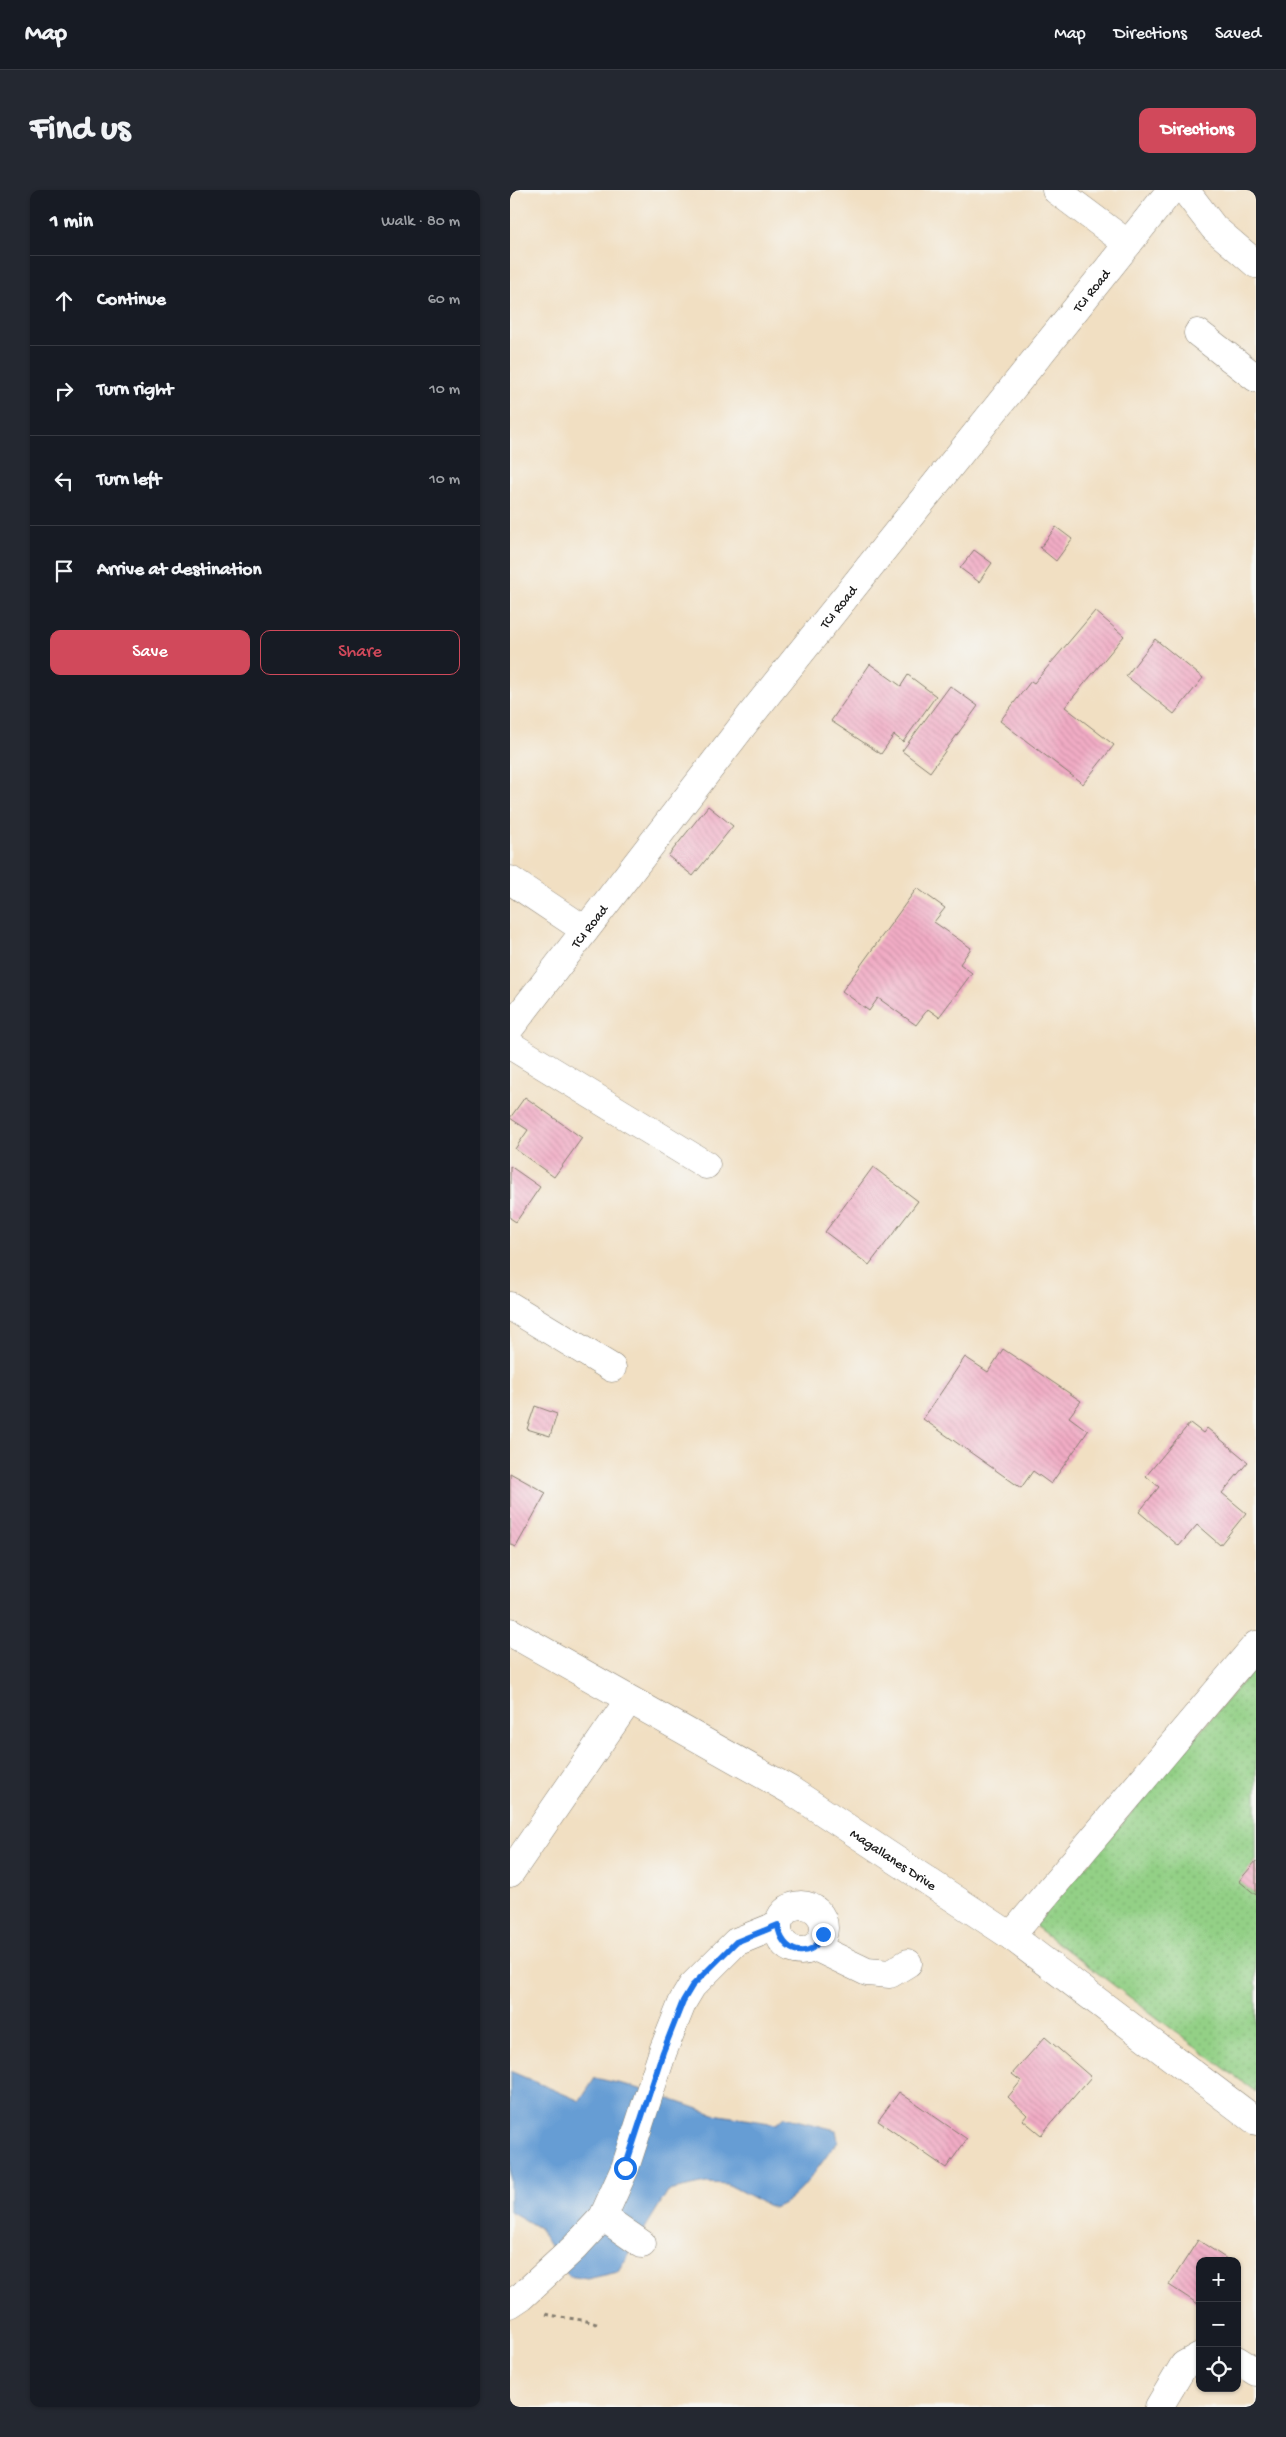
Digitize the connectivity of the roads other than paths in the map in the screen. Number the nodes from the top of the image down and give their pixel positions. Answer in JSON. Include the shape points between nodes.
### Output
{"nodes":[{"id":1,"x":1056,"y":190,"type":"edge"},
{"id":2,"x":1171,"y":190,"type":"edge"},
{"id":3,"x":1185,"y":190,"type":"edge"},
{"id":4,"x":1128,"y":244,"type":"junction"},
{"id":5,"x":1256,"y":264,"type":"edge"},
{"id":6,"x":1198,"y":333,"type":"dead end"},
{"id":7,"x":1256,"y":378,"type":"edge"},
{"id":8,"x":510,"y":880,"type":"edge"},
{"id":9,"x":586,"y":930,"type":"junction"},
{"id":10,"x":510,"y":1028,"type":"edge"},
{"id":11,"x":510,"y":1045,"type":"edge"},
{"id":12,"x":706,"y":1165,"type":"dead end"},
{"id":13,"x":510,"y":1306,"type":"edge"},
{"id":14,"x":612,"y":1368,"type":"dead end"},
{"id":15,"x":510,"y":1632,"type":"edge"},
{"id":16,"x":1256,"y":1645,"type":"edge"},
{"id":17,"x":629,"y":1700,"type":"junction"},
{"id":18,"x":510,"y":1874,"type":"edge"},
{"id":19,"x":778,"y":1925,"type":"junction"},
{"id":20,"x":1011,"y":1936,"type":"junction"},
{"id":21,"x":815,"y":1947,"type":"junction"},
{"id":22,"x":908,"y":1963,"type":"dead end"},
{"id":23,"x":1256,"y":2121,"type":"edge"},
{"id":24,"x":603,"y":2217,"type":"junction"},
{"id":25,"x":642,"y":2244,"type":"dead end"},
{"id":26,"x":516,"y":2300,"type":"edge"},
{"id":27,"x":1196,"y":2358,"type":"edge"},
{"id":28,"x":1241,"y":2363,"type":"edge"},
{"id":29,"x":1256,"y":2372,"type":"edge"},
{"id":30,"x":1159,"y":2407,"type":"edge"}],
"edges":[{"from":1,"to":4,"type":"street"},
{"from":2,"to":4,"type":"street","name":"TCI Road"},
{"from":3,"to":5,"type":"street","via":[[1214,228]]},
{"from":4,"to":9,"type":"street","name":"TCI Road","via":[[754,711]]},
{"from":6,"to":7,"type":"street"},
{"from":8,"to":9,"type":"street"},
{"from":9,"to":10,"type":"street","name":"TCI Road"},
{"from":11,"to":12,"type":"street"},
{"from":13,"to":14,"type":"street"},
{"from":15,"to":17,"type":"street","name":"Magallanes Drive"},
{"from":16,"to":20,"type":"street"},
{"from":17,"to":18,"type":"street"},
{"from":17,"to":20,"type":"street","name":"Magallanes Drive","via":[[790,1790]]},
{"from":19,"to":21,"type":"street","via":[[781,1940],[786,1946],[800,1951]]},
{"from":19,"to":21,"type":"street","via":[[785,1911],[791,1907],[805,1905],[813,1908],[823,1919],[824,1926]]},
{"from":19,"to":24,"type":"street","via":[[736,1942],[698,1979],[683,2001],[625,2168]]},
{"from":20,"to":23,"type":"street","name":"Magallanes Drive"},
{"from":21,"to":22,"type":"street","via":[[867,1972],[890,1974]]},
{"from":24,"to":25,"type":"street"},
{"from":24,"to":26,"type":"street"},
{"from":27,"to":30,"type":"street","via":[[1184,2365]]},
{"from":28,"to":29,"type":"street"}]}
